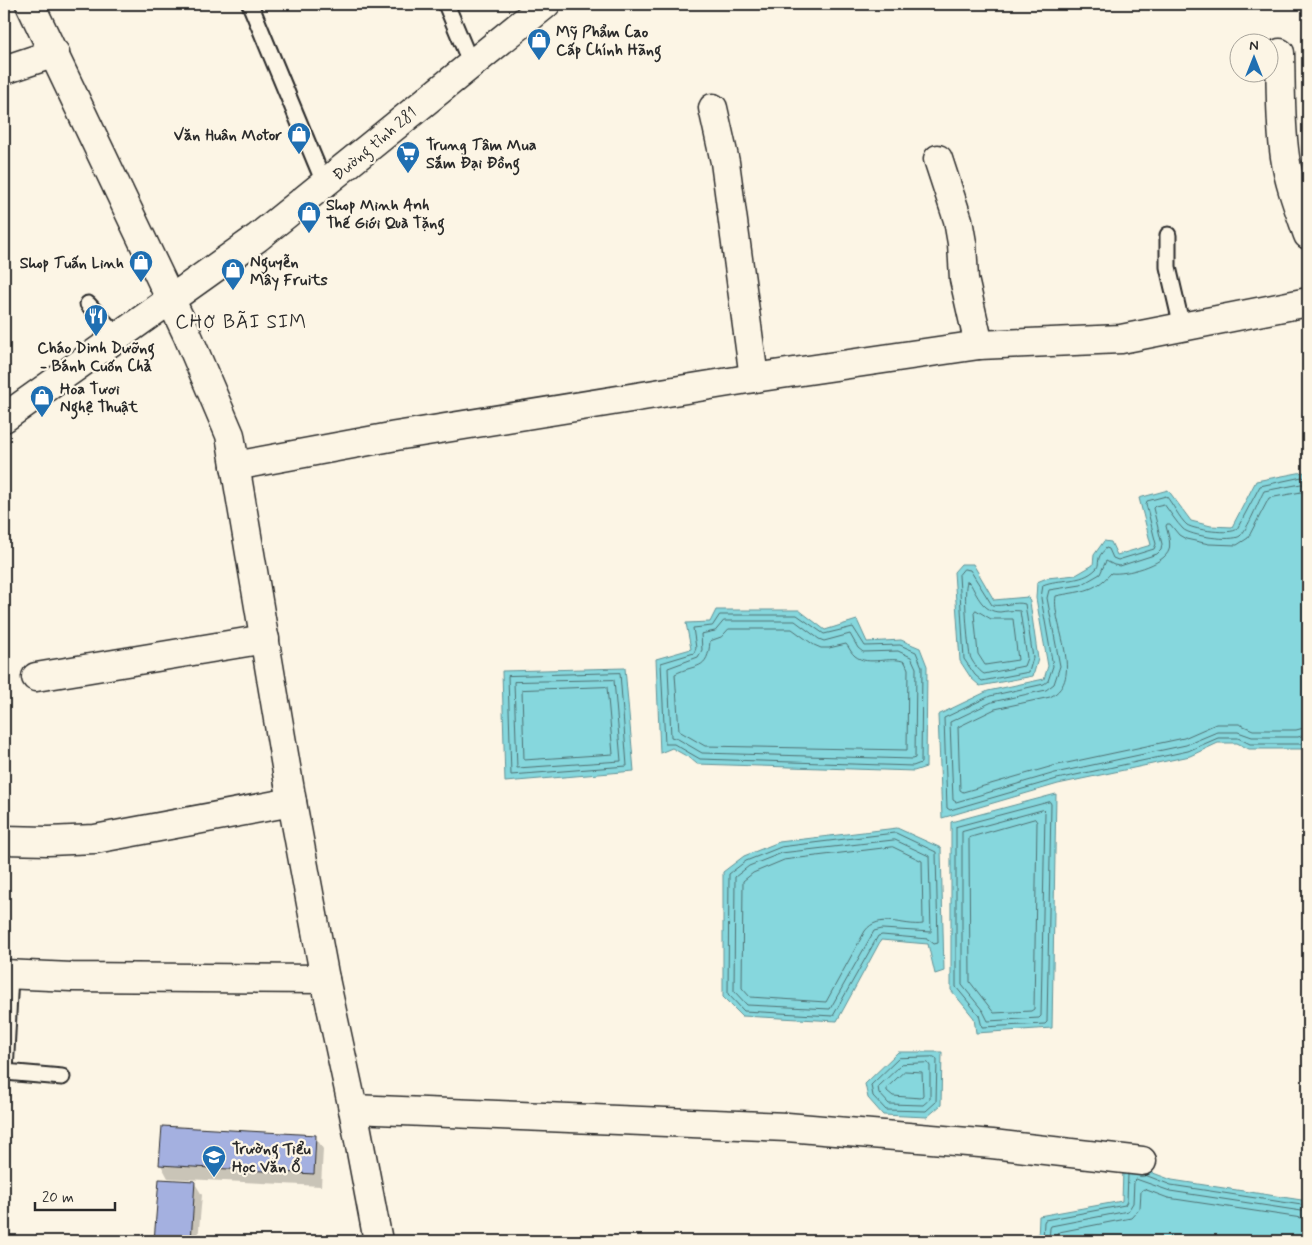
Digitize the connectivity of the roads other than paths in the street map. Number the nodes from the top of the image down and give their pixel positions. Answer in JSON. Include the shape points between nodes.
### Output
{"nodes":[{"id":1,"x":30,"y":4,"type":"edge"},
{"id":2,"x":250,"y":4,"type":"edge"},
{"id":3,"x":446,"y":4,"type":"edge"},
{"id":4,"x":546,"y":4,"type":"edge"},
{"id":5,"x":55,"y":53,"type":"junction"},
{"id":6,"x":1280,"y":53,"type":"dead end"},
{"id":7,"x":471,"y":64,"type":"junction"},
{"id":8,"x":4,"y":70,"type":"edge"},
{"id":9,"x":713,"y":108,"type":"dead end"},
{"id":10,"x":938,"y":159,"type":"dead end"},
{"id":11,"x":325,"y":185,"type":"junction"},
{"id":12,"x":1168,"y":235,"type":"dead end"},
{"id":13,"x":1308,"y":235,"type":"edge"},
{"id":14,"x":171,"y":300,"type":"junction"},
{"id":15,"x":1308,"y":302,"type":"edge"},
{"id":16,"x":88,"y":304,"type":"dead end"},
{"id":17,"x":1182,"y":327,"type":"junction"},
{"id":18,"x":119,"y":338,"type":"junction"},
{"id":19,"x":979,"y":345,"type":"junction"},
{"id":20,"x":754,"y":378,"type":"junction"},
{"id":21,"x":4,"y":418,"type":"edge"},
{"id":22,"x":235,"y":466,"type":"junction"},
{"id":23,"x":265,"y":639,"type":"junction"},
{"id":24,"x":36,"y":677,"type":"dead end"},
{"id":25,"x":292,"y":802,"type":"junction"},
{"id":26,"x":4,"y":837,"type":"edge"},
{"id":27,"x":7,"y":974,"type":"edge"},
{"id":28,"x":325,"y":979,"type":"junction"},
{"id":29,"x":62,"y":1077,"type":"dead end"},
{"id":30,"x":353,"y":1109,"type":"junction"},
{"id":31,"x":1142,"y":1160,"type":"dead end"},
{"id":32,"x":378,"y":1241,"type":"edge"}],
"edges":[{"from":1,"to":5,"type":"street"},
{"from":2,"to":11,"type":"lane"},
{"from":3,"to":7,"type":"lane"},
{"from":4,"to":7,"type":"street","name":"Đường tỉnh 281"},
{"from":5,"to":8,"type":"street"},
{"from":5,"to":14,"type":"street"},
{"from":6,"to":13,"type":"street","via":[[1285,156],[1290,183]]},
{"from":7,"to":11,"type":"street","name":"Đường tỉnh 281"},
{"from":9,"to":20,"type":"street","via":[[725,162]]},
{"from":10,"to":19,"type":"street","via":[[958,220],[964,279]]},
{"from":11,"to":14,"type":"street","name":"Đường tỉnh 281"},
{"from":12,"to":17,"type":"lane","via":[[1168,267]]},
{"from":14,"to":18,"type":"street","name":"Đường tỉnh 281"},
{"from":14,"to":22,"type":"street","via":[[230,435]]},
{"from":15,"to":17,"type":"street"},
{"from":16,"to":18,"type":"lane"},
{"from":17,"to":19,"type":"street","via":[[1121,339]]},
{"from":18,"to":21,"type":"street","name":"Đường tỉnh 281"},
{"from":19,"to":20,"type":"street"},
{"from":20,"to":22,"type":"street","via":[[396,436]]},
{"from":22,"to":23,"type":"street"},
{"from":23,"to":24,"type":"street"},
{"from":23,"to":25,"type":"street"},
{"from":25,"to":26,"type":"street","via":[[95,839],[48,841]]},
{"from":25,"to":28,"type":"street"},
{"from":27,"to":28,"type":"street"},
{"from":27,"to":29,"type":"lane","via":[[6,1072]]},
{"from":28,"to":30,"type":"street"},
{"from":30,"to":31,"type":"street","via":[[787,1127]]},
{"from":30,"to":32,"type":"street"}]}
